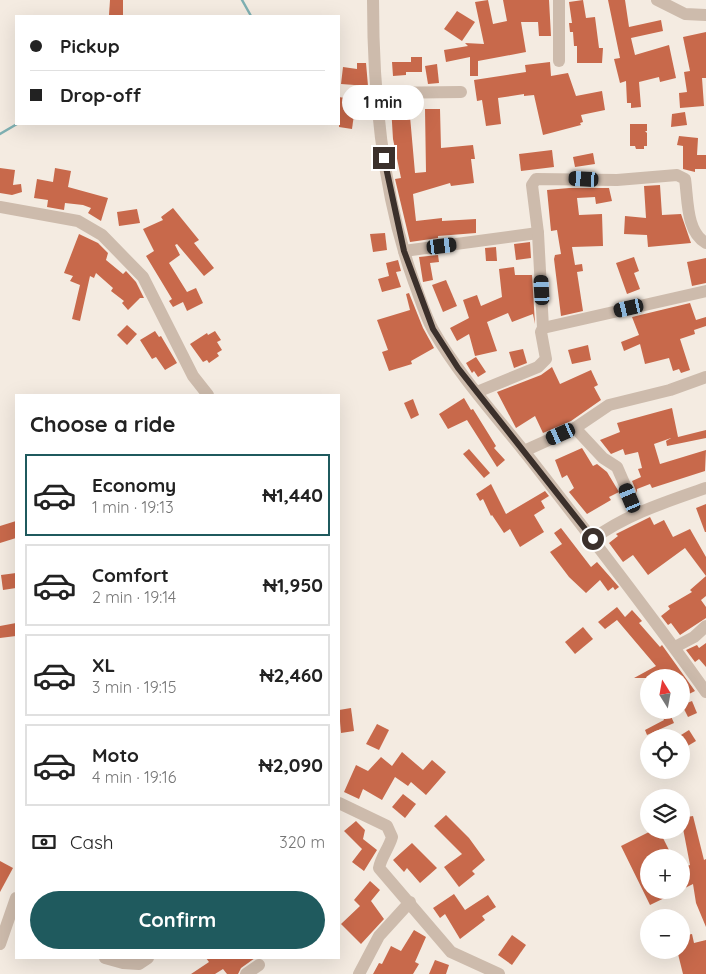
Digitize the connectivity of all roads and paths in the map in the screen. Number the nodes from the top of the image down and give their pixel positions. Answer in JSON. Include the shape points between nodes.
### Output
{"nodes":[{"id":1,"x":372,"y":0,"type":"edge"},
{"id":2,"x":558,"y":0,"type":"edge"},
{"id":3,"x":657,"y":0,"type":"edge"},
{"id":4,"x":706,"y":15,"type":"edge"},
{"id":5,"x":559,"y":60,"type":"dead end"},
{"id":6,"x":461,"y":92,"type":"dead end"},
{"id":7,"x":377,"y":93,"type":"junction"},
{"id":8,"x":0,"y":207,"type":"edge"},
{"id":9,"x":538,"y":233,"type":"junction"},
{"id":10,"x":706,"y":243,"type":"edge"},
{"id":11,"x":404,"y":251,"type":"junction"},
{"id":12,"x":706,"y":291,"type":"edge"},
{"id":13,"x":544,"y":328,"type":"junction"},
{"id":14,"x":706,"y":377,"type":"edge"},
{"id":15,"x":477,"y":392,"type":"junction"},
{"id":16,"x":207,"y":394,"type":"edge"},
{"id":17,"x":575,"y":428,"type":"junction"},
{"id":18,"x":524,"y":451,"type":"junction"},
{"id":19,"x":706,"y":488,"type":"edge"},
{"id":20,"x":637,"y":513,"type":"junction"},
{"id":21,"x":593,"y":539,"type":"junction"},
{"id":22,"x":706,"y":626,"type":"edge"},
{"id":23,"x":675,"y":647,"type":"junction"},
{"id":24,"x":706,"y":692,"type":"edge"},
{"id":25,"x":340,"y":803,"type":"edge"},
{"id":26,"x":15,"y":900,"type":"edge"},
{"id":27,"x":410,"y":902,"type":"junction"},
{"id":28,"x":3,"y":920,"type":"edge"},
{"id":29,"x":0,"y":944,"type":"edge"},
{"id":30,"x":109,"y":959,"type":"edge"},
{"id":31,"x":146,"y":959,"type":"edge"},
{"id":32,"x":259,"y":965,"type":"dead end"},
{"id":33,"x":246,"y":974,"type":"edge"},
{"id":34,"x":360,"y":974,"type":"edge"},
{"id":35,"x":499,"y":974,"type":"edge"}],
"edges":[{"from":1,"to":7,"type":"street"},
{"from":2,"to":5,"type":"street"},
{"from":3,"to":4,"type":"street","via":[[685,14]]},
{"from":6,"to":7,"type":"street"},
{"from":7,"to":11,"type":"street","via":[[386,175]]},
{"from":8,"to":16,"type":"street","via":[[78,221],[102,234],[143,278],[193,376]]},
{"from":9,"to":10,"type":"street","via":[[532,185],[536,179],[617,180],[677,174],[685,179],[694,230],[698,239]]},
{"from":9,"to":11,"type":"street"},
{"from":9,"to":13,"type":"street"},
{"from":11,"to":15,"type":"street","via":[[433,329]]},
{"from":12,"to":13,"type":"street"},
{"from":13,"to":15,"type":"street","via":[[541,332],[544,363]]},
{"from":14,"to":17,"type":"street","via":[[670,390],[609,405]]},
{"from":15,"to":18,"type":"street"},
{"from":17,"to":18,"type":"street"},
{"from":17,"to":20,"type":"street","via":[[603,458],[617,467]]},
{"from":18,"to":21,"type":"street"},
{"from":19,"to":20,"type":"street"},
{"from":20,"to":21,"type":"street"},
{"from":21,"to":23,"type":"street"},
{"from":22,"to":23,"type":"street"},
{"from":23,"to":24,"type":"street"},
{"from":25,"to":27,"type":"street","via":[[387,826],[392,837],[379,868]]},
{"from":26,"to":28,"type":"street"},
{"from":27,"to":34,"type":"street","via":[[379,936]]},
{"from":27,"to":35,"type":"street","via":[[451,952]]},
{"from":28,"to":29,"type":"street"},
{"from":30,"to":31,"type":"street","via":[[139,964]]},
{"from":32,"to":33,"type":"street"}]}
